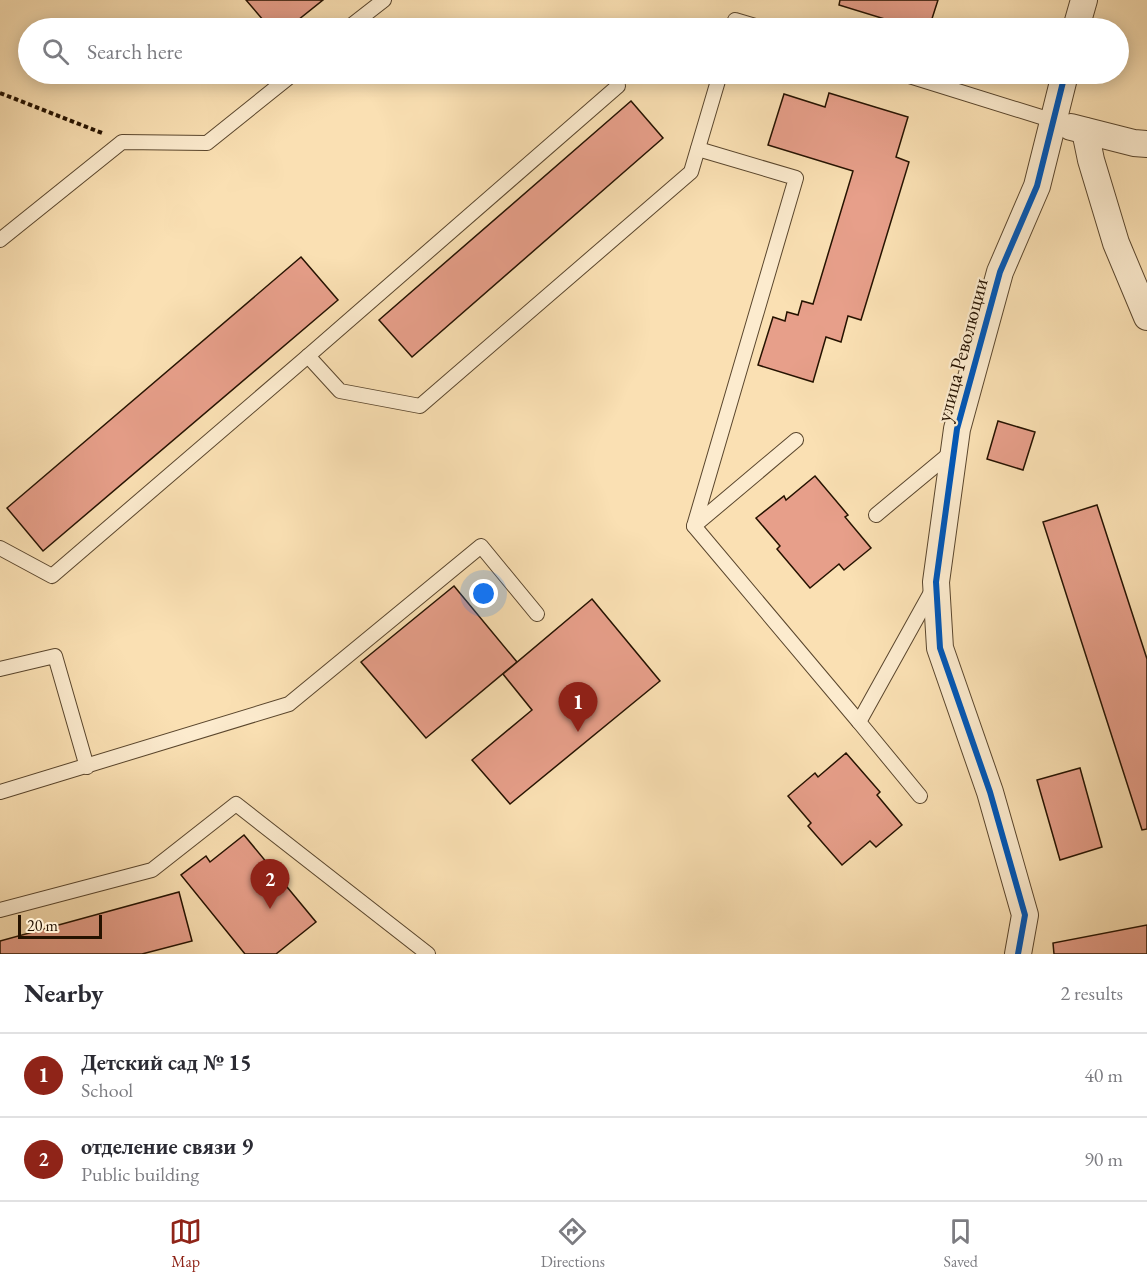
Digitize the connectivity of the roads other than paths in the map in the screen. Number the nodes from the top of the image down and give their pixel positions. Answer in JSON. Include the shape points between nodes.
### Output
{"nodes":[{"id":1,"x":384,"y":0,"type":"edge"},
{"id":2,"x":1084,"y":0,"type":"edge"},
{"id":3,"x":361,"y":18,"type":"edge"},
{"id":4,"x":1079,"y":18,"type":"edge"},
{"id":5,"x":281,"y":84,"type":"edge"},
{"id":6,"x":717,"y":84,"type":"edge"},
{"id":7,"x":935,"y":84,"type":"edge"},
{"id":8,"x":1063,"y":84,"type":"edge"},
{"id":9,"x":618,"y":86,"type":"dead end"},
{"id":10,"x":1054,"y":121,"type":"junction"},
{"id":11,"x":1085,"y":131,"type":"junction"},
{"id":12,"x":1147,"y":144,"type":"edge"},
{"id":13,"x":698,"y":149,"type":"junction"},
{"id":14,"x":0,"y":240,"type":"edge"},
{"id":15,"x":1147,"y":317,"type":"edge"},
{"id":16,"x":308,"y":356,"type":"junction"},
{"id":17,"x":796,"y":440,"type":"dead end"},
{"id":18,"x":954,"y":449,"type":"junction"},
{"id":19,"x":876,"y":515,"type":"dead end"},
{"id":20,"x":694,"y":526,"type":"junction"},
{"id":21,"x":0,"y":548,"type":"edge"},
{"id":22,"x":936,"y":582,"type":"junction"},
{"id":23,"x":537,"y":614,"type":"dead end"},
{"id":24,"x":0,"y":669,"type":"edge"},
{"id":25,"x":859,"y":722,"type":"junction"},
{"id":26,"x":87,"y":767,"type":"junction"},
{"id":27,"x":0,"y":792,"type":"edge"},
{"id":28,"x":920,"y":796,"type":"dead end"},
{"id":29,"x":0,"y":910,"type":"edge"},
{"id":30,"x":428,"y":954,"type":"edge"},
{"id":31,"x":1018,"y":954,"type":"edge"}],
"edges":[{"from":1,"to":3,"type":"lane"},
{"from":2,"to":4,"type":"street"},
{"from":5,"to":14,"type":"lane","via":[[207,143],[122,142]]},
{"from":6,"to":13,"type":"lane"},
{"from":7,"to":10,"type":"lane"},
{"from":8,"to":10,"type":"street","name":"улица Революции"},
{"from":9,"to":16,"type":"lane"},
{"from":10,"to":11,"type":"street"},
{"from":10,"to":18,"type":"street","name":"улица Революции","via":[[1037,186],[1000,272]]},
{"from":11,"to":12,"type":"street"},
{"from":11,"to":15,"type":"street","via":[[1116,243]]},
{"from":13,"to":16,"type":"lane","via":[[692,172],[420,406],[340,391]]},
{"from":13,"to":20,"type":"lane","via":[[796,178]]},
{"from":16,"to":21,"type":"lane","via":[[52,576]]},
{"from":17,"to":20,"type":"lane"},
{"from":18,"to":19,"type":"lane"},
{"from":18,"to":22,"type":"street","name":"улица Революции"},
{"from":20,"to":25,"type":"lane"},
{"from":22,"to":25,"type":"lane"},
{"from":22,"to":31,"type":"street","name":"улица Революции","via":[[940,648],[990,792],[1025,915]]},
{"from":23,"to":26,"type":"lane","via":[[481,546],[290,704]]},
{"from":24,"to":26,"type":"lane","via":[[55,656]]},
{"from":25,"to":28,"type":"lane"},
{"from":26,"to":27,"type":"lane"},
{"from":29,"to":30,"type":"lane","via":[[152,870],[236,804]]}]}
